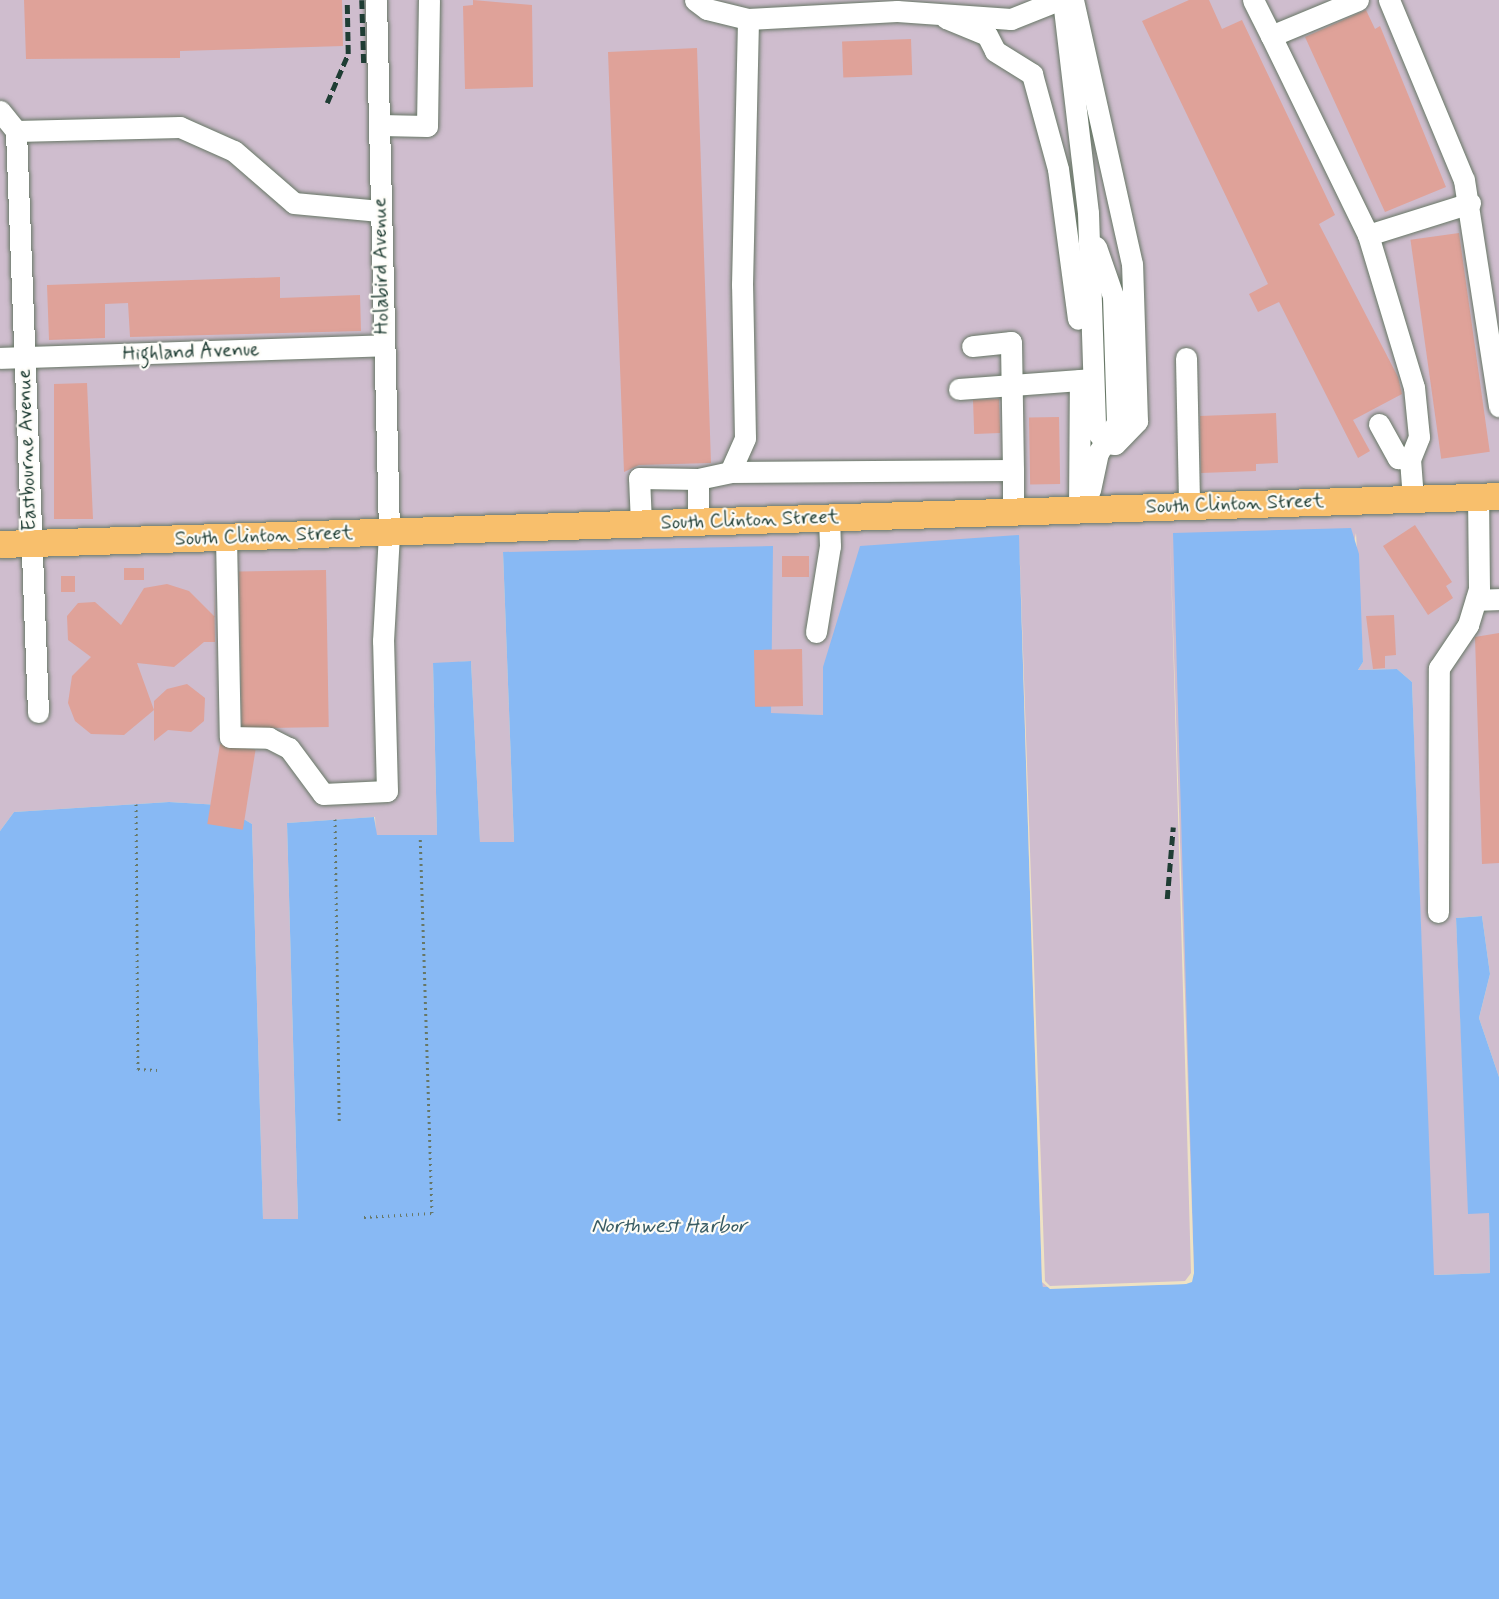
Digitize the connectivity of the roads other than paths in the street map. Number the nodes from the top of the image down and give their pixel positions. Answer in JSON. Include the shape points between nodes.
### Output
{"nodes":[{"id":1,"x":376,"y":0,"type":"edge"},
{"id":2,"x":429,"y":0,"type":"edge"},
{"id":3,"x":695,"y":0,"type":"edge"},
{"id":4,"x":1061,"y":0,"type":"edge"},
{"id":5,"x":1073,"y":0,"type":"edge"},
{"id":6,"x":1253,"y":0,"type":"edge"},
{"id":7,"x":1358,"y":0,"type":"edge"},
{"id":8,"x":1389,"y":0,"type":"edge"},
{"id":9,"x":946,"y":18,"type":"junction"},
{"id":10,"x":748,"y":19,"type":"junction"},
{"id":11,"x":1271,"y":36,"type":"junction"},
{"id":12,"x":0,"y":111,"type":"edge"},
{"id":13,"x":380,"y":125,"type":"junction"},
{"id":14,"x":16,"y":131,"type":"junction"},
{"id":15,"x":1470,"y":203,"type":"junction"},
{"id":16,"x":380,"y":211,"type":"junction"},
{"id":17,"x":1089,"y":225,"type":"junction"},
{"id":18,"x":1368,"y":235,"type":"junction"},
{"id":19,"x":1090,"y":258,"type":"junction"},
{"id":20,"x":1493,"y":309,"type":"edge"},
{"id":21,"x":382,"y":345,"type":"junction"},
{"id":22,"x":972,"y":346,"type":"dead end"},
{"id":23,"x":25,"y":357,"type":"junction"},
{"id":24,"x":0,"y":358,"type":"edge"},
{"id":25,"x":1186,"y":358,"type":"dead end"},
{"id":26,"x":1087,"y":379,"type":"junction"},
{"id":27,"x":1011,"y":385,"type":"junction"},
{"id":28,"x":959,"y":389,"type":"dead end"},
{"id":29,"x":1499,"y":406,"type":"edge"},
{"id":30,"x":1379,"y":424,"type":"dead end"},
{"id":31,"x":1102,"y":440,"type":"junction"},
{"id":32,"x":1410,"y":459,"type":"junction"},
{"id":33,"x":1013,"y":470,"type":"junction"},
{"id":34,"x":730,"y":472,"type":"junction"},
{"id":35,"x":698,"y":479,"type":"junction"},
{"id":36,"x":1488,"y":496,"type":"edge"},
{"id":37,"x":1413,"y":498,"type":"junction"},
{"id":38,"x":1189,"y":506,"type":"junction"},
{"id":39,"x":1085,"y":509,"type":"junction"},
{"id":40,"x":1013,"y":511,"type":"junction"},
{"id":41,"x":830,"y":517,"type":"junction"},
{"id":42,"x":699,"y":522,"type":"junction"},
{"id":43,"x":641,"y":524,"type":"junction"},
{"id":44,"x":389,"y":532,"type":"junction"},
{"id":45,"x":226,"y":537,"type":"junction"},
{"id":46,"x":30,"y":543,"type":"junction"},
{"id":47,"x":0,"y":544,"type":"edge"},
{"id":48,"x":1499,"y":599,"type":"edge"},
{"id":49,"x":1476,"y":600,"type":"junction"},
{"id":50,"x":816,"y":632,"type":"dead end"},
{"id":51,"x":38,"y":712,"type":"dead end"},
{"id":52,"x":1438,"y":912,"type":"dead end"}],
"edges":[{"from":1,"to":13,"type":"street","name":"Holabird Avenue"},
{"from":2,"to":13,"type":"street","via":[[427,126]]},
{"from":3,"to":10,"type":"street","via":[[707,9]]},
{"from":4,"to":9,"type":"street","via":[[1011,19]]},
{"from":4,"to":17,"type":"street"},
{"from":5,"to":31,"type":"street","via":[[1132,264],[1137,421],[1123,439]]},
{"from":6,"to":11,"type":"street"},
{"from":7,"to":11,"type":"street"},
{"from":8,"to":15,"type":"street","via":[[1451,144]]},
{"from":9,"to":10,"type":"street","via":[[897,11]]},
{"from":9,"to":26,"type":"street","via":[[987,35],[995,51],[1032,74],[1058,169]]},
{"from":10,"to":34,"type":"street","via":[[742,285],[745,438]]},
{"from":11,"to":18,"type":"street"},
{"from":12,"to":14,"type":"street"},
{"from":13,"to":16,"type":"street","name":"Holabird Avenue"},
{"from":14,"to":16,"type":"street","via":[[180,127],[234,151],[294,203]]},
{"from":14,"to":23,"type":"street","name":"Eastbourne Avenue"},
{"from":15,"to":18,"type":"street"},
{"from":15,"to":20,"type":"street"},
{"from":16,"to":21,"type":"street","name":"Holabird Avenue"},
{"from":17,"to":19,"type":"street"},
{"from":17,"to":31,"type":"street","via":[[1113,296],[1117,423]]},
{"from":18,"to":32,"type":"street","via":[[1414,387],[1419,437]]},
{"from":19,"to":26,"type":"street"},
{"from":19,"to":31,"type":"street","via":[[1102,300]]},
{"from":20,"to":29,"type":"street"},
{"from":21,"to":23,"type":"street","name":"Highland Avenue"},
{"from":21,"to":44,"type":"street","name":"Holabird Avenue"},
{"from":22,"to":27,"type":"street","via":[[1011,342]]},
{"from":23,"to":24,"type":"street","name":"Highland Avenue"},
{"from":23,"to":46,"type":"street","name":"Eastbourne Avenue"},
{"from":25,"to":38,"type":"street"},
{"from":26,"to":27,"type":"street"},
{"from":26,"to":31,"type":"street"},
{"from":26,"to":39,"type":"street"},
{"from":27,"to":28,"type":"street"},
{"from":27,"to":33,"type":"street"},
{"from":30,"to":32,"type":"street","via":[[1398,458]]},
{"from":31,"to":39,"type":"street","via":[[1090,472]]},
{"from":32,"to":37,"type":"street"},
{"from":33,"to":34,"type":"street"},
{"from":33,"to":40,"type":"street"},
{"from":34,"to":35,"type":"street"},
{"from":35,"to":42,"type":"street"},
{"from":35,"to":43,"type":"street","via":[[639,478]]},
{"from":36,"to":37,"type":"main road","name":"South Clinton Street"},
{"from":36,"to":49,"type":"street"},
{"from":37,"to":38,"type":"main road","name":"South Clinton Street"},
{"from":38,"to":39,"type":"main road","name":"South Clinton Street"},
{"from":39,"to":40,"type":"main road","name":"South Clinton Street"},
{"from":40,"to":41,"type":"main road","name":"South Clinton Street"},
{"from":41,"to":42,"type":"main road","name":"South Clinton Street"},
{"from":41,"to":50,"type":"street"},
{"from":42,"to":43,"type":"main road","name":"South Clinton Street"},
{"from":43,"to":44,"type":"main road","name":"South Clinton Street"},
{"from":44,"to":45,"type":"main road","name":"South Clinton Street"},
{"from":44,"to":45,"type":"street","name":"Holabird Avenue","via":[[383,641],[387,791],[323,794],[288,748],[269,738],[230,737]]},
{"from":45,"to":46,"type":"main road","name":"South Clinton Street"},
{"from":46,"to":47,"type":"main road","name":"South Clinton Street"},
{"from":46,"to":51,"type":"street","name":"Eastbourne Avenue"},
{"from":48,"to":49,"type":"street"},
{"from":49,"to":52,"type":"street","via":[[1468,625],[1439,668]]}]}
